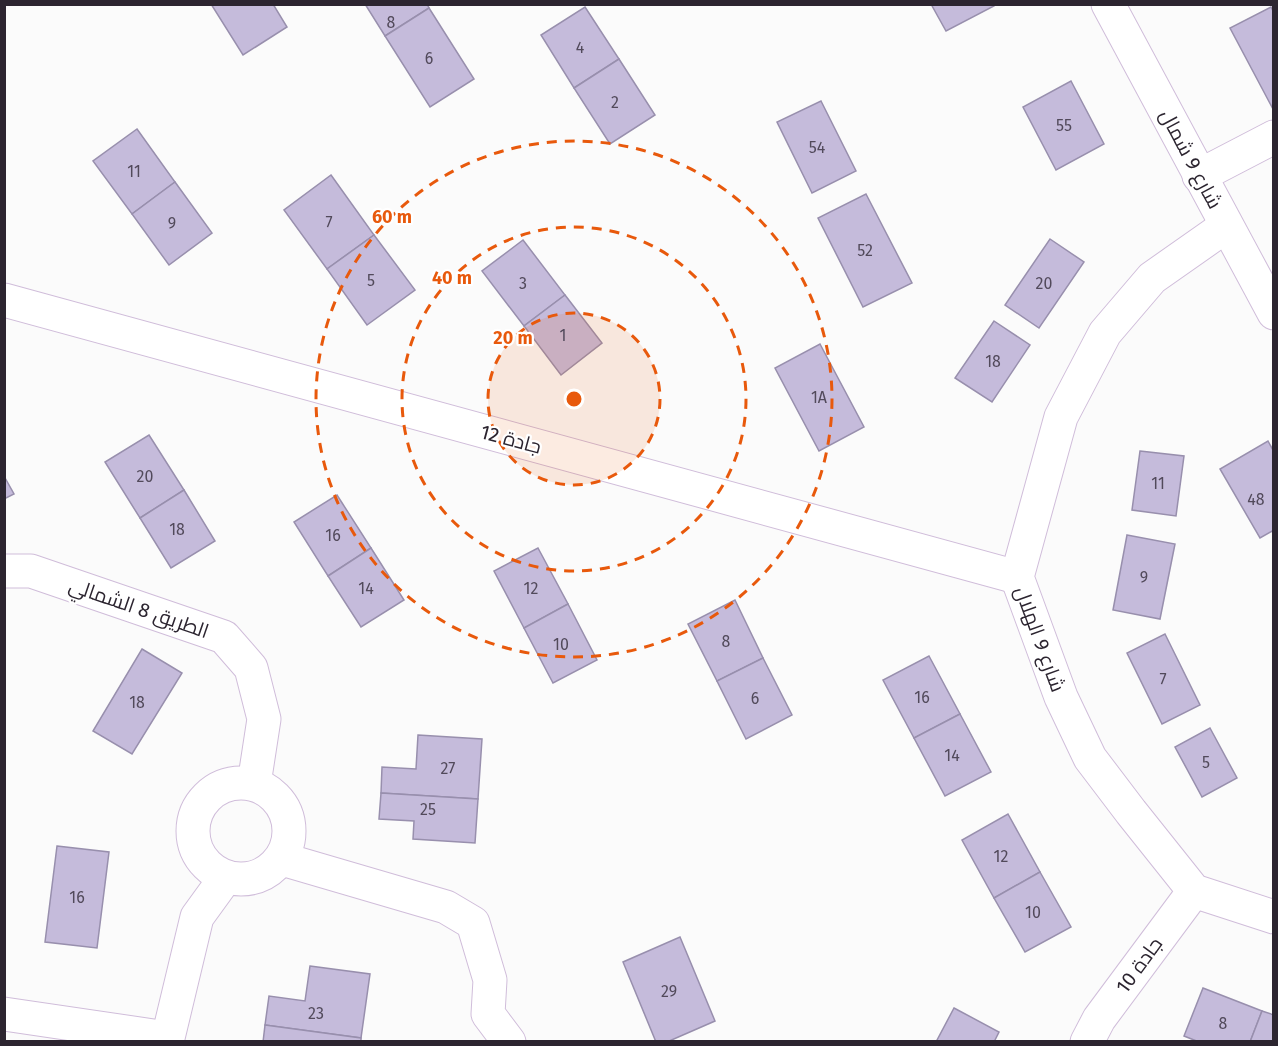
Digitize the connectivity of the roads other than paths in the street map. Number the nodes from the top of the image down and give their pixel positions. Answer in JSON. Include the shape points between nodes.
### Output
{"nodes":[{"id":1,"x":1108,"y":4,"type":"edge"},
{"id":2,"x":1274,"y":137,"type":"edge"},
{"id":3,"x":1199,"y":176,"type":"junction"},
{"id":4,"x":1226,"y":226,"type":"junction"},
{"id":5,"x":4,"y":300,"type":"edge"},
{"id":6,"x":1274,"y":313,"type":"edge"},
{"id":7,"x":4,"y":571,"type":"edge"},
{"id":8,"x":1017,"y":577,"type":"junction"},
{"id":9,"x":254,"y":784,"type":"junction"},
{"id":10,"x":282,"y":859,"type":"junction"},
{"id":11,"x":226,"y":877,"type":"junction"},
{"id":12,"x":1194,"y":891,"type":"junction"},
{"id":13,"x":1274,"y":917,"type":"edge"},
{"id":14,"x":4,"y":1014,"type":"edge"},
{"id":15,"x":167,"y":1040,"type":"edge"},
{"id":16,"x":509,"y":1041,"type":"edge"},
{"id":17,"x":1087,"y":1041,"type":"edge"}],
"edges":[{"from":1,"to":3,"type":"street","name":"شارع 9 شمال"},
{"from":2,"to":3,"type":"street"},
{"from":3,"to":4,"type":"street","name":"شارع 9 شمال"},
{"from":4,"to":6,"type":"street","name":"شارع 9 شمال"},
{"from":4,"to":8,"type":"street","name":"شارع 9 الهلال","via":[[1152,278],[1105,333],[1061,417]]},
{"from":5,"to":8,"type":"street","name":"جادة 12"},
{"from":7,"to":9,"type":"street","name":"الطريق 8 الشمالي","via":[[31,571],[224,637],[251,668],[264,719]]},
{"from":8,"to":12,"type":"street","name":"شارع 9 الهلال","via":[[1061,697],[1090,758]]},
{"from":9,"to":10,"type":"street","via":[[274,795],[288,814],[290,837]]},
{"from":9,"to":11,"type":"street","via":[[229,784],[207,796],[195,817],[194,842],[205,864]]},
{"from":10,"to":11,"type":"street","via":[[257,877]]},
{"from":10,"to":16,"type":"street","via":[[446,907],[473,923],[490,980],[488,1014]]},
{"from":11,"to":15,"type":"street","via":[[197,917]]},
{"from":12,"to":13,"type":"street"},
{"from":12,"to":17,"type":"street","name":"جادة 10","via":[[1099,1019]]},
{"from":14,"to":15,"type":"street"}]}
